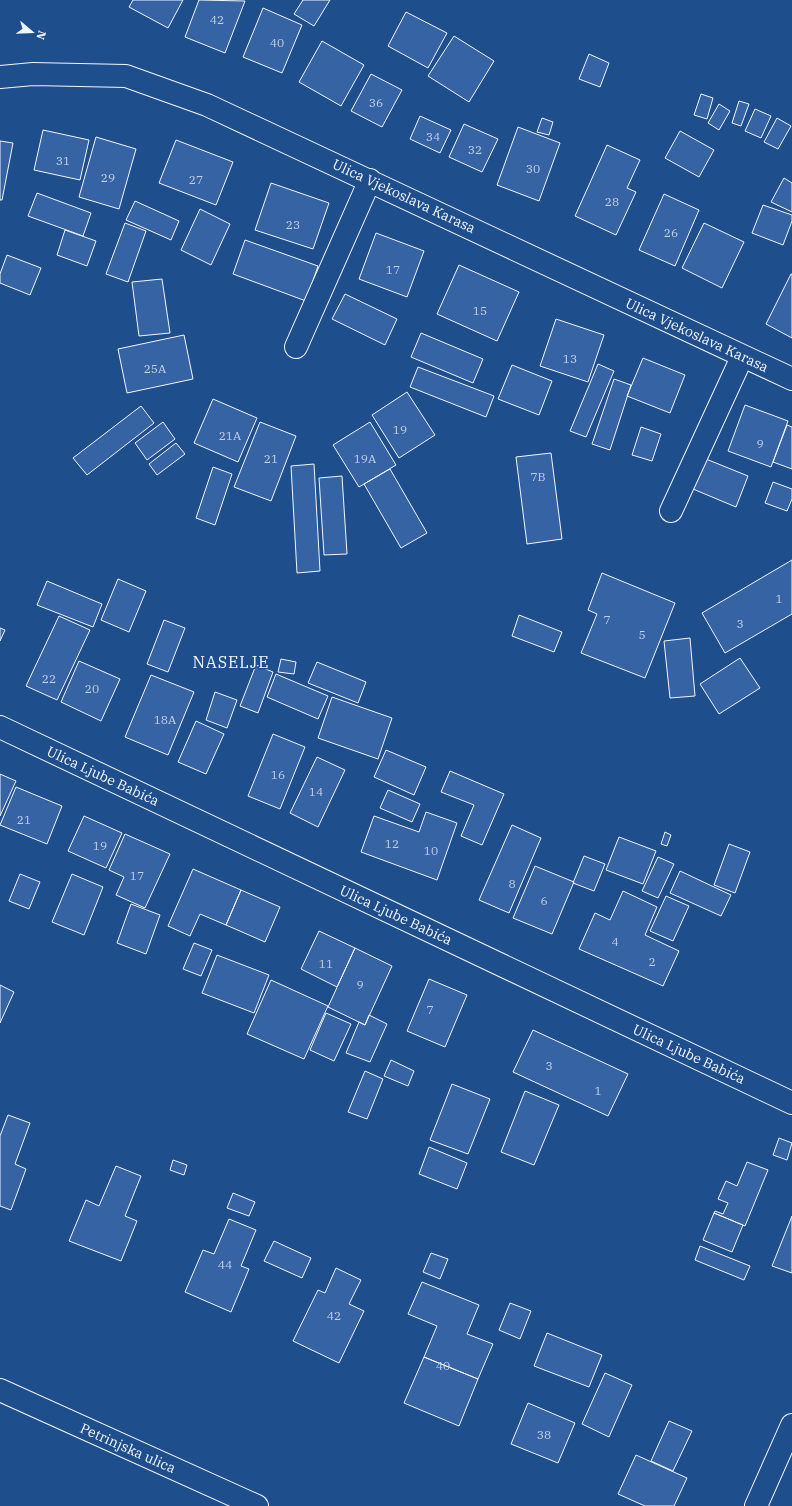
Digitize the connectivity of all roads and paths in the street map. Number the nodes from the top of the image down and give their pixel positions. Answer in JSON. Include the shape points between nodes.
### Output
{"nodes":[{"id":1,"x":0,"y":77,"type":"edge"},
{"id":2,"x":370,"y":180,"type":"junction"},
{"id":3,"x":296,"y":347,"type":"dead end"},
{"id":4,"x":742,"y":357,"type":"junction"},
{"id":5,"x":792,"y":379,"type":"edge"},
{"id":6,"x":671,"y":511,"type":"dead end"},
{"id":7,"x":0,"y":727,"type":"edge"},
{"id":8,"x":792,"y":1103,"type":"edge"},
{"id":9,"x":0,"y":1390,"type":"edge"},
{"id":10,"x":792,"y":1424,"type":"edge"},
{"id":11,"x":784,"y":1460,"type":"edge"},
{"id":12,"x":257,"y":1506,"type":"edge"},
{"id":13,"x":756,"y":1506,"type":"edge"}],
"edges":[{"from":1,"to":2,"type":"street","name":"Ulica Vjekoslava Karasa","via":[[33,74],[126,76],[207,105]]},
{"from":2,"to":3,"type":"street"},
{"from":2,"to":4,"type":"street","name":"Ulica Vjekoslava Karasa"},
{"from":4,"to":5,"type":"street","name":"Ulica Vjekoslava Karasa"},
{"from":4,"to":6,"type":"street"},
{"from":7,"to":8,"type":"street","name":"Ulica Ljube Babića"},
{"from":9,"to":12,"type":"street","name":"Petrinjska ulica"},
{"from":10,"to":11,"type":"street"},
{"from":11,"to":13,"type":"street"}]}
